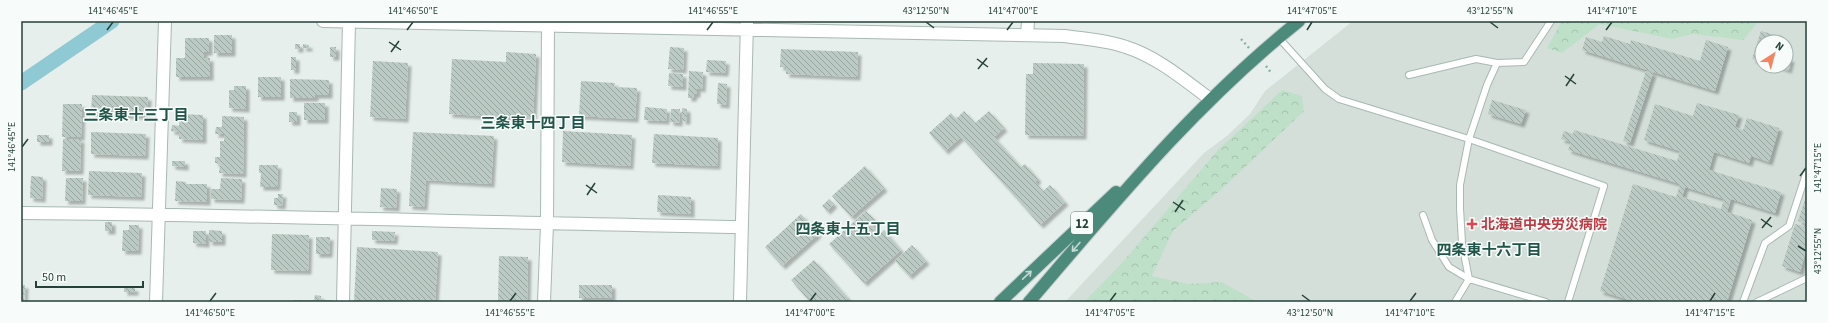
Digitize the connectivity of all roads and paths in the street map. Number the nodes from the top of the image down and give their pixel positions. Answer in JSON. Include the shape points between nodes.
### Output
{"nodes":[{"id":1,"x":165,"y":21,"type":"edge"},
{"id":2,"x":323,"y":21,"type":"edge"},
{"id":3,"x":350,"y":21,"type":"edge"},
{"id":4,"x":1028,"y":21,"type":"edge"},
{"id":5,"x":1299,"y":21,"type":"edge"},
{"id":6,"x":1551,"y":21,"type":"edge"},
{"id":7,"x":548,"y":24,"type":"edge"},
{"id":8,"x":747,"y":26,"type":"edge"},
{"id":9,"x":1027,"y":35,"type":"junction"},
{"id":10,"x":1278,"y":37,"type":"junction"},
{"id":11,"x":1497,"y":63,"type":"junction"},
{"id":12,"x":1409,"y":75,"type":"dead end"},
{"id":13,"x":1210,"y":99,"type":"junction"},
{"id":14,"x":1469,"y":139,"type":"junction"},
{"id":15,"x":1166,"y":144,"type":"junction"},
{"id":16,"x":1807,"y":171,"type":"edge"},
{"id":17,"x":21,"y":213,"type":"edge"},
{"id":18,"x":159,"y":214,"type":"junction"},
{"id":19,"x":1423,"y":215,"type":"dead end"},
{"id":20,"x":346,"y":219,"type":"junction"},
{"id":21,"x":547,"y":224,"type":"junction"},
{"id":22,"x":741,"y":227,"type":"junction"},
{"id":23,"x":1807,"y":278,"type":"edge"},
{"id":24,"x":1469,"y":279,"type":"junction"},
{"id":25,"x":156,"y":302,"type":"edge"},
{"id":26,"x":343,"y":302,"type":"edge"},
{"id":27,"x":544,"y":302,"type":"edge"},
{"id":28,"x":740,"y":302,"type":"edge"},
{"id":29,"x":1000,"y":302,"type":"edge"},
{"id":30,"x":1028,"y":302,"type":"edge"},
{"id":31,"x":1455,"y":302,"type":"edge"},
{"id":32,"x":1546,"y":302,"type":"edge"},
{"id":33,"x":1568,"y":302,"type":"edge"},
{"id":34,"x":1743,"y":302,"type":"edge"},
{"id":35,"x":1757,"y":302,"type":"edge"}],
"edges":[{"from":1,"to":18,"type":"street"},
{"from":2,"to":3,"type":"street"},
{"from":3,"to":7,"type":"street"},
{"from":3,"to":20,"type":"street"},
{"from":4,"to":9,"type":"street"},
{"from":5,"to":10,"type":"highway","number":"12"},
{"from":6,"to":11,"type":"lane","via":[[1524,62]]},
{"from":7,"to":8,"type":"street"},
{"from":7,"to":21,"type":"street"},
{"from":8,"to":9,"type":"street"},
{"from":8,"to":22,"type":"street"},
{"from":9,"to":13,"type":"street","via":[[1100,40],[1126,47],[1152,58]]},
{"from":10,"to":13,"type":"highway","number":"12"},
{"from":10,"to":14,"type":"lane","via":[[1325,89],[1339,99]]},
{"from":11,"to":12,"type":"lane","via":[[1476,59]]},
{"from":11,"to":14,"type":"lane"},
{"from":13,"to":15,"type":"highway","number":"12"},
{"from":14,"to":24,"type":"lane","via":[[1460,185],[1462,243]]},
{"from":14,"to":33,"type":"lane","via":[[1604,186]]},
{"from":29,"to":15,"type":"highway","number":"12","one_way":true},
{"from":15,"to":30,"type":"highway","number":"12","one_way":true},
{"from":16,"to":34,"type":"lane","via":[[1789,226],[1765,243]]},
{"from":17,"to":18,"type":"street"},
{"from":18,"to":20,"type":"street"},
{"from":18,"to":25,"type":"street"},
{"from":19,"to":24,"type":"lane","via":[[1432,240],[1449,267]]},
{"from":20,"to":21,"type":"street"},
{"from":20,"to":26,"type":"street"},
{"from":21,"to":22,"type":"street"},
{"from":21,"to":27,"type":"street"},
{"from":22,"to":28,"type":"street"},
{"from":23,"to":35,"type":"lane"},
{"from":24,"to":31,"type":"lane"},
{"from":24,"to":32,"type":"lane"}]}
